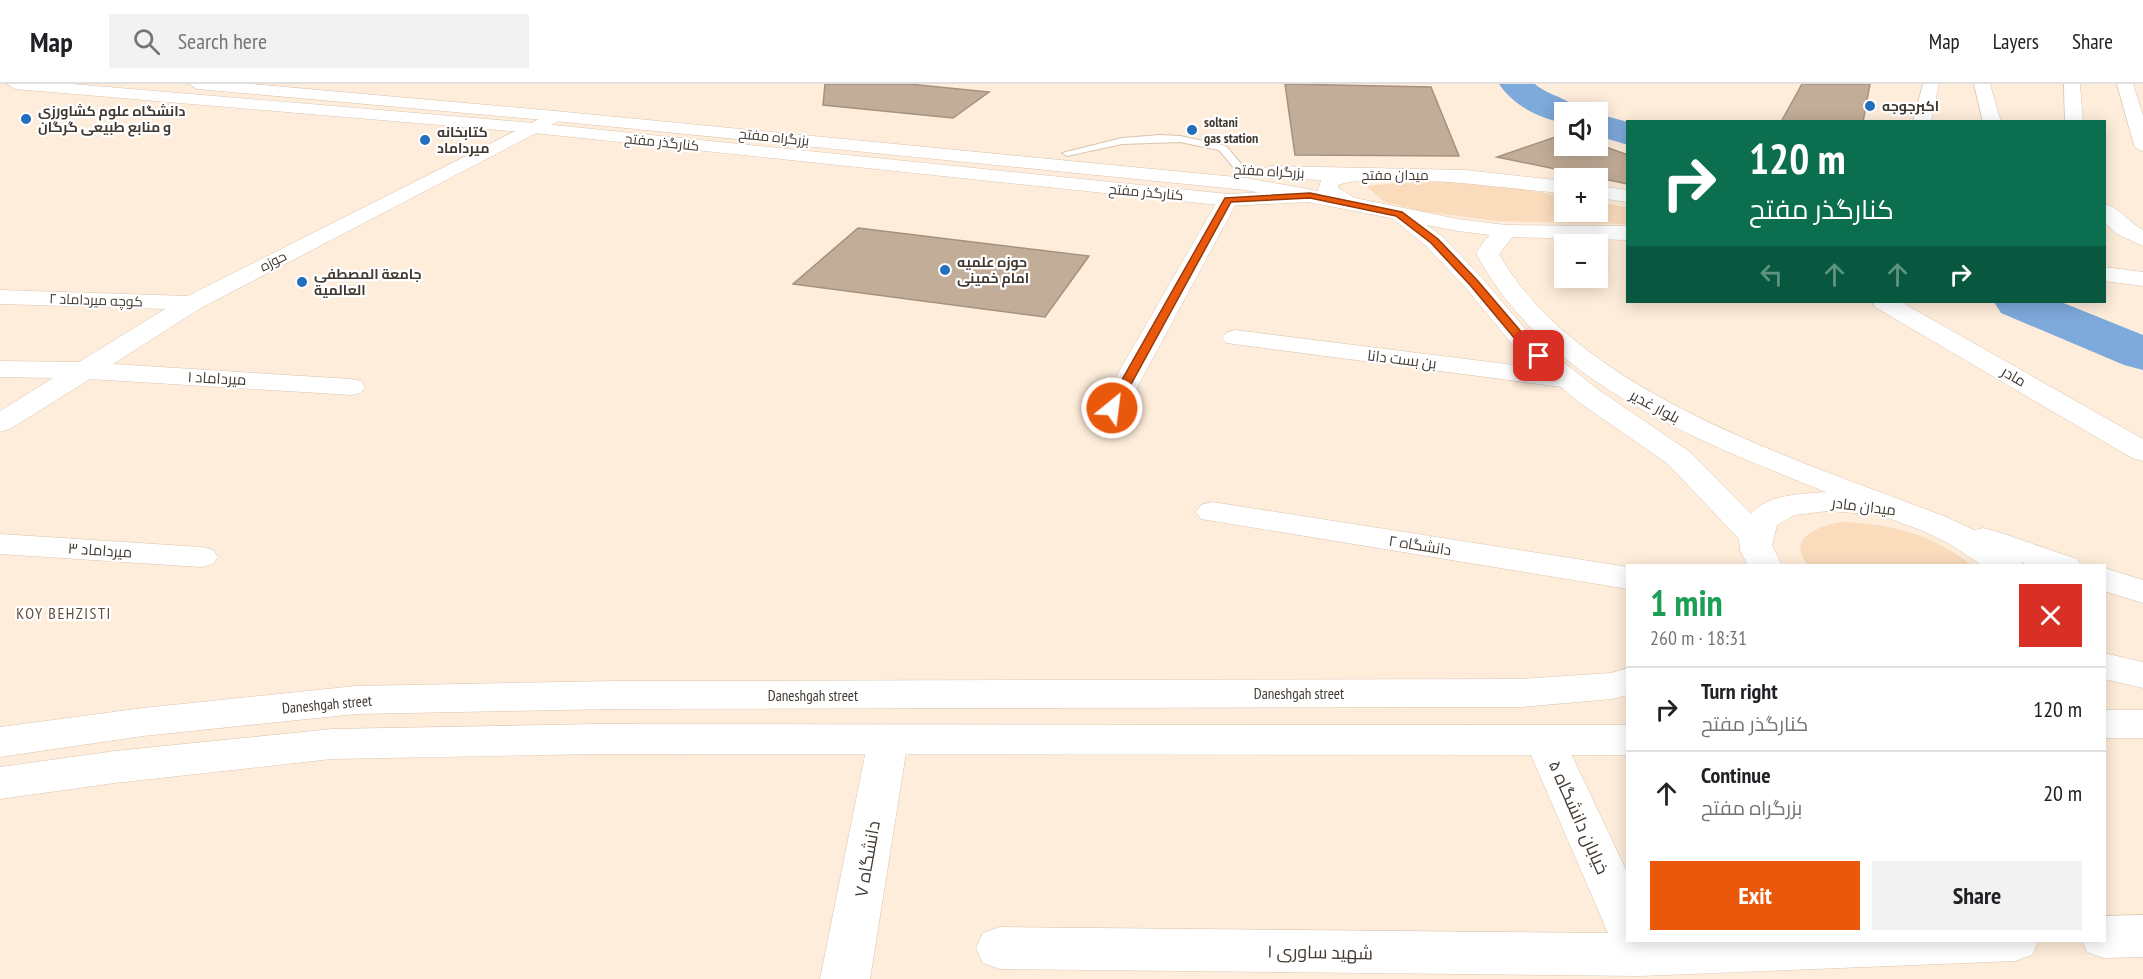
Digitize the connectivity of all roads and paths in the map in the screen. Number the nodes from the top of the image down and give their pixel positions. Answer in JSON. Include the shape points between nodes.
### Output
{"nodes":[{"id":1,"x":15,"y":84,"type":"edge"},
{"id":2,"x":197,"y":84,"type":"edge"},
{"id":3,"x":328,"y":84,"type":"edge"},
{"id":4,"x":1930,"y":84,"type":"edge"},
{"id":5,"x":1982,"y":84,"type":"edge"},
{"id":6,"x":2125,"y":84,"type":"edge"},
{"id":7,"x":2067,"y":88,"type":"edge"},
{"id":8,"x":555,"y":116,"type":"junction"},
{"id":9,"x":2139,"y":116,"type":"edge"},
{"id":10,"x":1922,"y":120,"type":"edge"},
{"id":11,"x":1991,"y":120,"type":"edge"},
{"id":12,"x":2074,"y":120,"type":"edge"},
{"id":13,"x":534,"y":128,"type":"junction"},
{"id":14,"x":2143,"y":144,"type":"edge"},
{"id":15,"x":1062,"y":159,"type":"junction"},
{"id":16,"x":1242,"y":171,"type":"junction"},
{"id":17,"x":1350,"y":175,"type":"junction"},
{"id":18,"x":1041,"y":182,"type":"junction"},
{"id":19,"x":1554,"y":186,"type":"edge"},
{"id":20,"x":1608,"y":193,"type":"edge"},
{"id":21,"x":1310,"y":196,"type":"junction"},
{"id":22,"x":1626,"y":196,"type":"edge"},
{"id":23,"x":1228,"y":200,"type":"junction"},
{"id":24,"x":1348,"y":203,"type":"junction"},
{"id":25,"x":2106,"y":212,"type":"edge"},
{"id":26,"x":1399,"y":214,"type":"junction"},
{"id":27,"x":1506,"y":231,"type":"junction"},
{"id":28,"x":1626,"y":233,"type":"edge"},
{"id":29,"x":2143,"y":239,"type":"edge"},
{"id":30,"x":2106,"y":274,"type":"edge"},
{"id":31,"x":2143,"y":279,"type":"edge"},
{"id":32,"x":0,"y":297,"type":"edge"},
{"id":33,"x":192,"y":303,"type":"junction"},
{"id":34,"x":1886,"y":303,"type":"edge"},
{"id":35,"x":1235,"y":338,"type":"dead end"},
{"id":36,"x":0,"y":369,"type":"edge"},
{"id":37,"x":83,"y":370,"type":"junction"},
{"id":38,"x":1569,"y":380,"type":"junction"},
{"id":39,"x":351,"y":387,"type":"dead end"},
{"id":40,"x":1112,"y":408,"type":"dead end"},
{"id":41,"x":0,"y":423,"type":"edge"},
{"id":42,"x":2143,"y":452,"type":"edge"},
{"id":43,"x":1212,"y":512,"type":"dead end"},
{"id":44,"x":1905,"y":512,"type":"junction"},
{"id":45,"x":0,"y":544,"type":"edge"},
{"id":46,"x":1757,"y":556,"type":"edge"},
{"id":47,"x":201,"y":557,"type":"dead end"},
{"id":48,"x":2003,"y":564,"type":"edge"},
{"id":49,"x":2059,"y":564,"type":"edge"},
{"id":50,"x":1626,"y":578,"type":"edge"},
{"id":51,"x":2106,"y":580,"type":"edge"},
{"id":52,"x":2143,"y":592,"type":"edge"},
{"id":53,"x":2106,"y":666,"type":"edge"},
{"id":54,"x":2143,"y":675,"type":"edge"},
{"id":55,"x":1626,"y":682,"type":"edge"},
{"id":56,"x":2106,"y":724,"type":"edge"},
{"id":57,"x":2143,"y":724,"type":"edge"},
{"id":58,"x":888,"y":740,"type":"junction"},
{"id":59,"x":1626,"y":740,"type":"edge"},
{"id":60,"x":1545,"y":741,"type":"junction"},
{"id":61,"x":0,"y":742,"type":"edge"},
{"id":62,"x":0,"y":783,"type":"edge"},
{"id":63,"x":1626,"y":923,"type":"edge"},
{"id":64,"x":2143,"y":936,"type":"edge"},
{"id":65,"x":2106,"y":937,"type":"edge"},
{"id":66,"x":1626,"y":941,"type":"edge"},
{"id":67,"x":1000,"y":948,"type":"dead end"},
{"id":68,"x":845,"y":979,"type":"edge"}],
"edges":[{"from":1,"to":13,"type":"main road","name":"کنارگذر مفتح"},
{"from":2,"to":8,"type":"main road","name":"بزرگراه مفتح"},
{"from":3,"to":15,"type":"main road","name":"بزرگراه مفتح","via":[[568,104]]},
{"from":4,"to":10,"type":"main road"},
{"from":5,"to":11,"type":"main road"},
{"from":6,"to":9,"type":"main road"},
{"from":7,"to":12,"type":"main road"},
{"from":8,"to":13,"type":"main road","name":"حوزه"},
{"from":8,"to":15,"type":"main road","name":"بزرگراه مفتح"},
{"from":9,"to":14,"type":"main road"},
{"from":13,"to":18,"type":"main road","name":"کنارگذر مفتح"},
{"from":13,"to":33,"type":"main road","name":"حوزه"},
{"from":15,"to":16,"type":"main road","name":"بزرگراه مفتح"},
{"from":15,"to":16,"type":"lane","via":[[1122,141],[1180,139],[1222,148]]},
{"from":15,"to":18,"type":"main road"},
{"from":15,"to":21,"type":"main road","name":"بزرگراه مفتح"},
{"from":16,"to":17,"type":"main road","name":"بزرگراه مفتح"},
{"from":17,"to":19,"type":"main road","name":"میدان مفتح","via":[[1465,176]]},
{"from":17,"to":24,"type":"main road","name":"میدان مفتح","via":[[1329,182],[1327,190]]},
{"from":18,"to":23,"type":"main road","name":"کنارگذر مفتح"},
{"from":20,"to":22,"type":"main road"},
{"from":21,"to":23,"type":"main road","name":"کنارگذر مفتح"},
{"from":21,"to":24,"type":"main road","name":"بزرگراه مفتح"},
{"from":23,"to":40,"type":"main road"},
{"from":24,"to":26,"type":"main road","name":"میدان مفتح"},
{"from":25,"to":29,"type":"main road"},
{"from":26,"to":27,"type":"main road","name":"میدان مفتح"},
{"from":26,"to":38,"type":"main road","name":"بلوار غدیر","via":[[1434,241],[1525,344]]},
{"from":27,"to":28,"type":"main road","name":"میدان مفتح"},
{"from":27,"to":44,"type":"main road","name":"بلوار غدیر","via":[[1487,253],[1503,282],[1560,341],[1626,390],[1716,437]]},
{"from":30,"to":31,"type":"main road"},
{"from":32,"to":33,"type":"main road","name":"کوچه میرداماد ۲"},
{"from":33,"to":37,"type":"main road","name":"حوزه"},
{"from":34,"to":42,"type":"main road","name":"مادر"},
{"from":35,"to":38,"type":"main road","name":"بن بست دانا"},
{"from":36,"to":37,"type":"main road","name":"۱ میرداماد"},
{"from":37,"to":39,"type":"main road","name":"۱ میرداماد"},
{"from":37,"to":41,"type":"main road","name":"حوزه"},
{"from":38,"to":46,"type":"main road","name":"بلوار غدیر","via":[[1679,458]]},
{"from":43,"to":50,"type":"main road","name":"دانشگاه ۲"},
{"from":44,"to":46,"type":"main road","name":"میدان مادر","via":[[1855,502],[1816,501],[1785,506],[1764,519]]},
{"from":44,"to":48,"type":"main road","name":"میدان مادر","via":[[1978,545]]},
{"from":44,"to":49,"type":"main road","name":"بلوار غدیر"},
{"from":45,"to":47,"type":"main road","name":"۳ میرداماد"},
{"from":51,"to":52,"type":"main road"},
{"from":53,"to":54,"type":"main road"},
{"from":55,"to":61,"type":"main road","name":"Daneshgah street","via":[[1521,693],[614,695],[356,700],[143,722]]},
{"from":56,"to":57,"type":"main road"},
{"from":58,"to":60,"type":"main road"},
{"from":58,"to":62,"type":"main road","via":[[597,739],[332,744]]},
{"from":58,"to":68,"type":"main road","name":"۷ دانشگاه"},
{"from":59,"to":60,"type":"main road"},
{"from":60,"to":63,"type":"main road","name":"خیابان دانشگاه ۵"},
{"from":64,"to":65,"type":"main road"},
{"from":66,"to":67,"type":"main road","name":"۱ شهید ساوری"}]}
